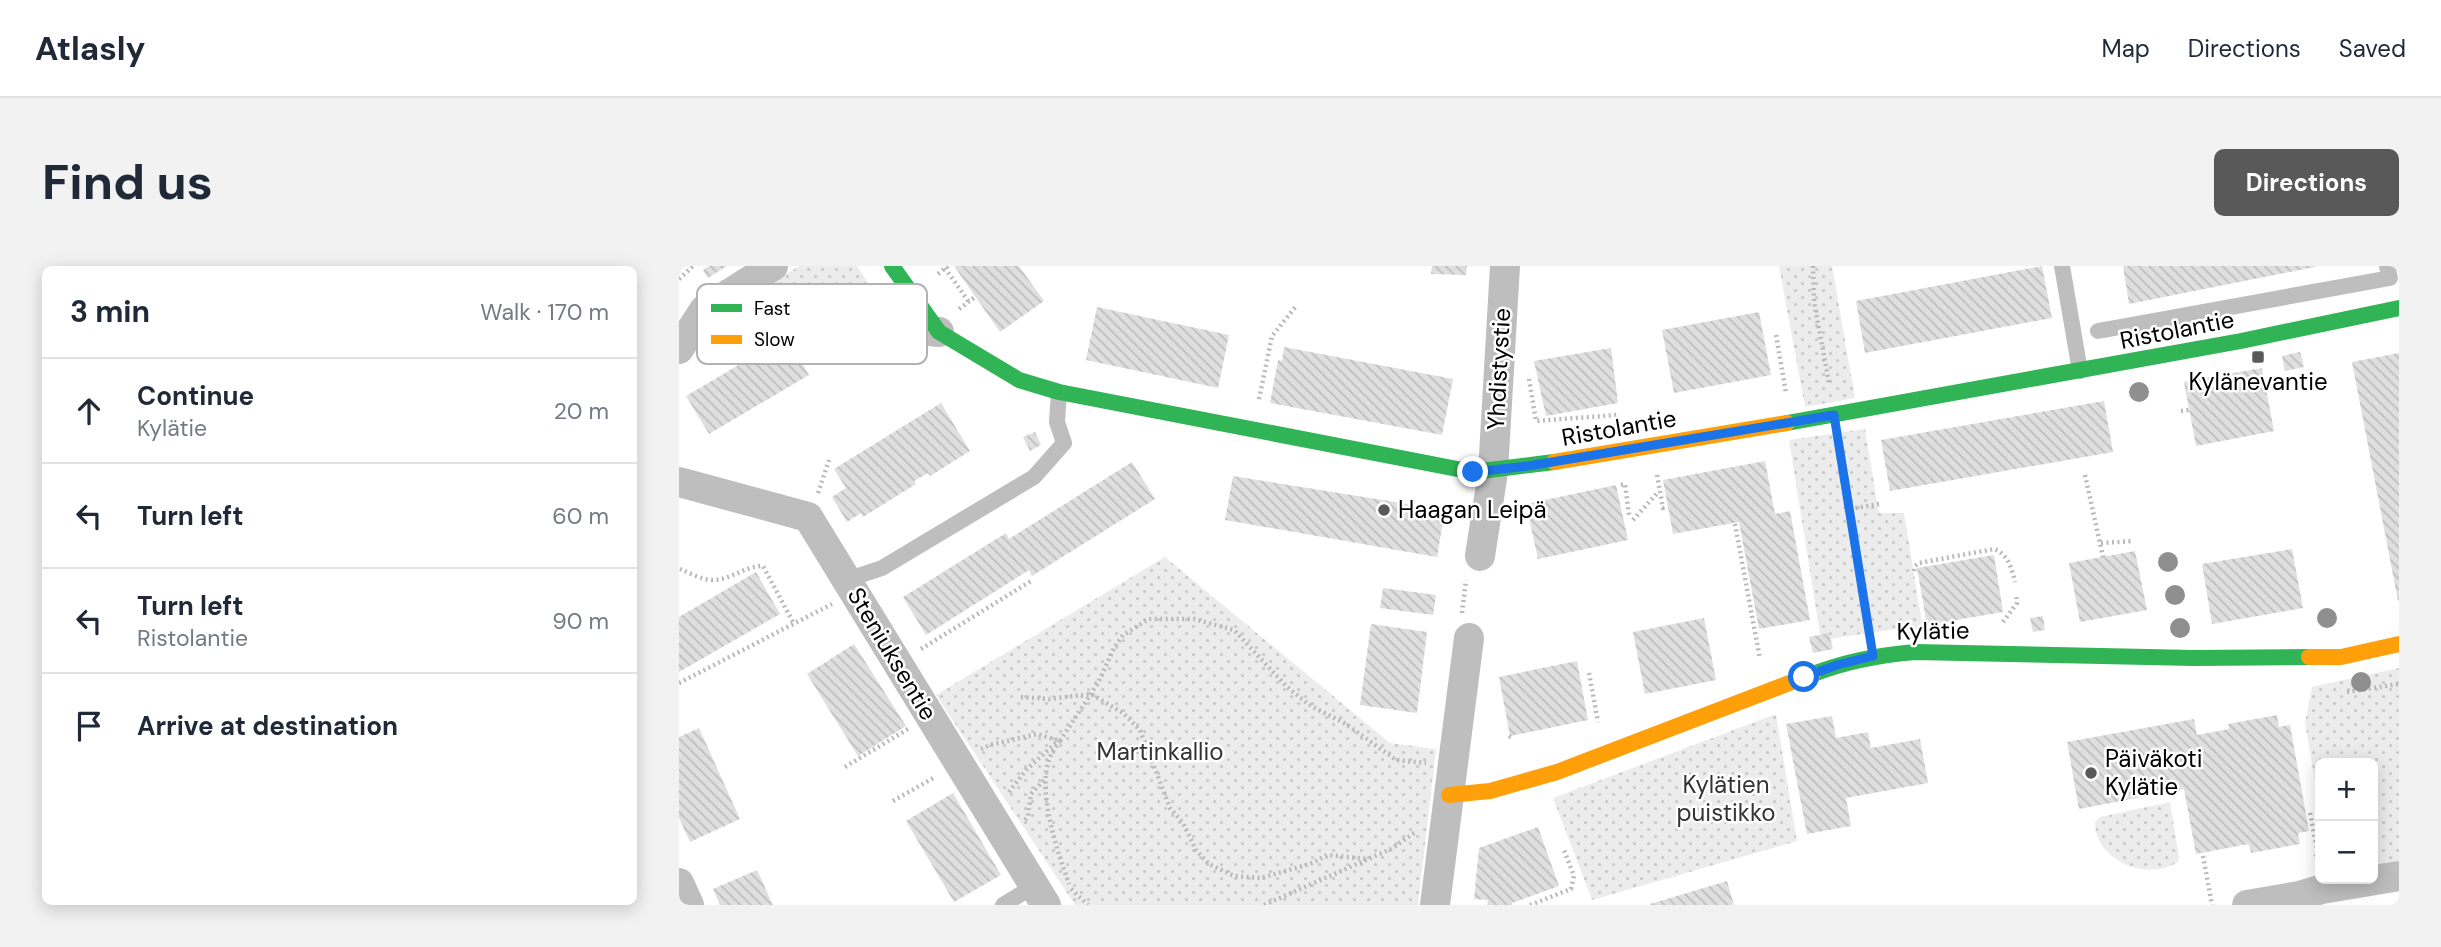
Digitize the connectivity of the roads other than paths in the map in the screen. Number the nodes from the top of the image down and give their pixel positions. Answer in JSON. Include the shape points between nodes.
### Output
{"nodes":[{"id":1,"x":773,"y":266,"type":"edge"},
{"id":2,"x":892,"y":266,"type":"edge"},
{"id":3,"x":1505,"y":266,"type":"edge"},
{"id":4,"x":2062,"y":266,"type":"edge"},
{"id":5,"x":2388,"y":272,"type":"edge"},
{"id":6,"x":744,"y":284,"type":"edge"},
{"id":7,"x":905,"y":284,"type":"edge"},
{"id":8,"x":2397,"y":308,"type":"edge"},
{"id":9,"x":927,"y":314,"type":"edge"},
{"id":10,"x":697,"y":321,"type":"edge"},
{"id":11,"x":927,"y":331,"type":"edge"},
{"id":12,"x":940,"y":332,"type":"junction"},
{"id":13,"x":2100,"y":343,"type":"junction"},
{"id":14,"x":679,"y":348,"type":"edge"},
{"id":15,"x":2080,"y":371,"type":"junction"},
{"id":16,"x":1059,"y":392,"type":"junction"},
{"id":17,"x":1493,"y":472,"type":"junction"},
{"id":18,"x":679,"y":482,"type":"edge"},
{"id":19,"x":1473,"y":565,"type":"road end"},
{"id":20,"x":848,"y":584,"type":"junction"},
{"id":21,"x":1465,"y":629,"type":"road end"},
{"id":22,"x":2399,"y":644,"type":"edge"},
{"id":23,"x":1448,"y":795,"type":"junction"},
{"id":24,"x":2399,"y":876,"type":"edge"},
{"id":25,"x":679,"y":883,"type":"edge"},
{"id":26,"x":1039,"y":896,"type":"edge"},
{"id":27,"x":689,"y":905,"type":"edge"},
{"id":28,"x":1003,"y":905,"type":"edge"},
{"id":29,"x":1435,"y":905,"type":"edge"},
{"id":30,"x":2247,"y":905,"type":"edge"}],
"edges":[{"from":1,"to":6,"type":"street"},
{"from":2,"to":7,"type":"street","name":"Ristolantie"},
{"from":3,"to":17,"type":"street","name":"Yhdistystie"},
{"from":4,"to":15,"type":"lane"},
{"from":5,"to":8,"type":"lane"},
{"from":5,"to":13,"type":"lane"},
{"from":8,"to":13,"type":"street","name":"Ristolantie","via":[[2254,338]]},
{"from":9,"to":12,"type":"street","name":"Ristolantie"},
{"from":10,"to":14,"type":"street"},
{"from":11,"to":12,"type":"street"},
{"from":12,"to":16,"type":"street","name":"Ristolantie","via":[[1019,380]]},
{"from":13,"to":15,"type":"street","name":"Ristolantie"},
{"from":15,"to":17,"type":"street","name":"Ristolantie"},
{"from":16,"to":17,"type":"street","name":"Ristolantie","via":[[1454,469]]},
{"from":16,"to":20,"type":"lane","via":[[1057,422],[1064,443],[1034,477]]},
{"from":17,"to":19,"type":"street","name":"Yhdistystie"},
{"from":18,"to":20,"type":"street","name":"Steniuksentie","via":[[808,517]]},
{"from":20,"to":26,"type":"street","name":"Steniuksentie"},
{"from":21,"to":23,"type":"street"},
{"from":22,"to":23,"type":"street","name":"Kylätie","via":[[2341,656],[1915,652],[1873,656],[1837,665],[1511,786]]},
{"from":23,"to":29,"type":"street"},
{"from":24,"to":30,"type":"street"},
{"from":25,"to":27,"type":"street"},
{"from":26,"to":28,"type":"lane"}]}
